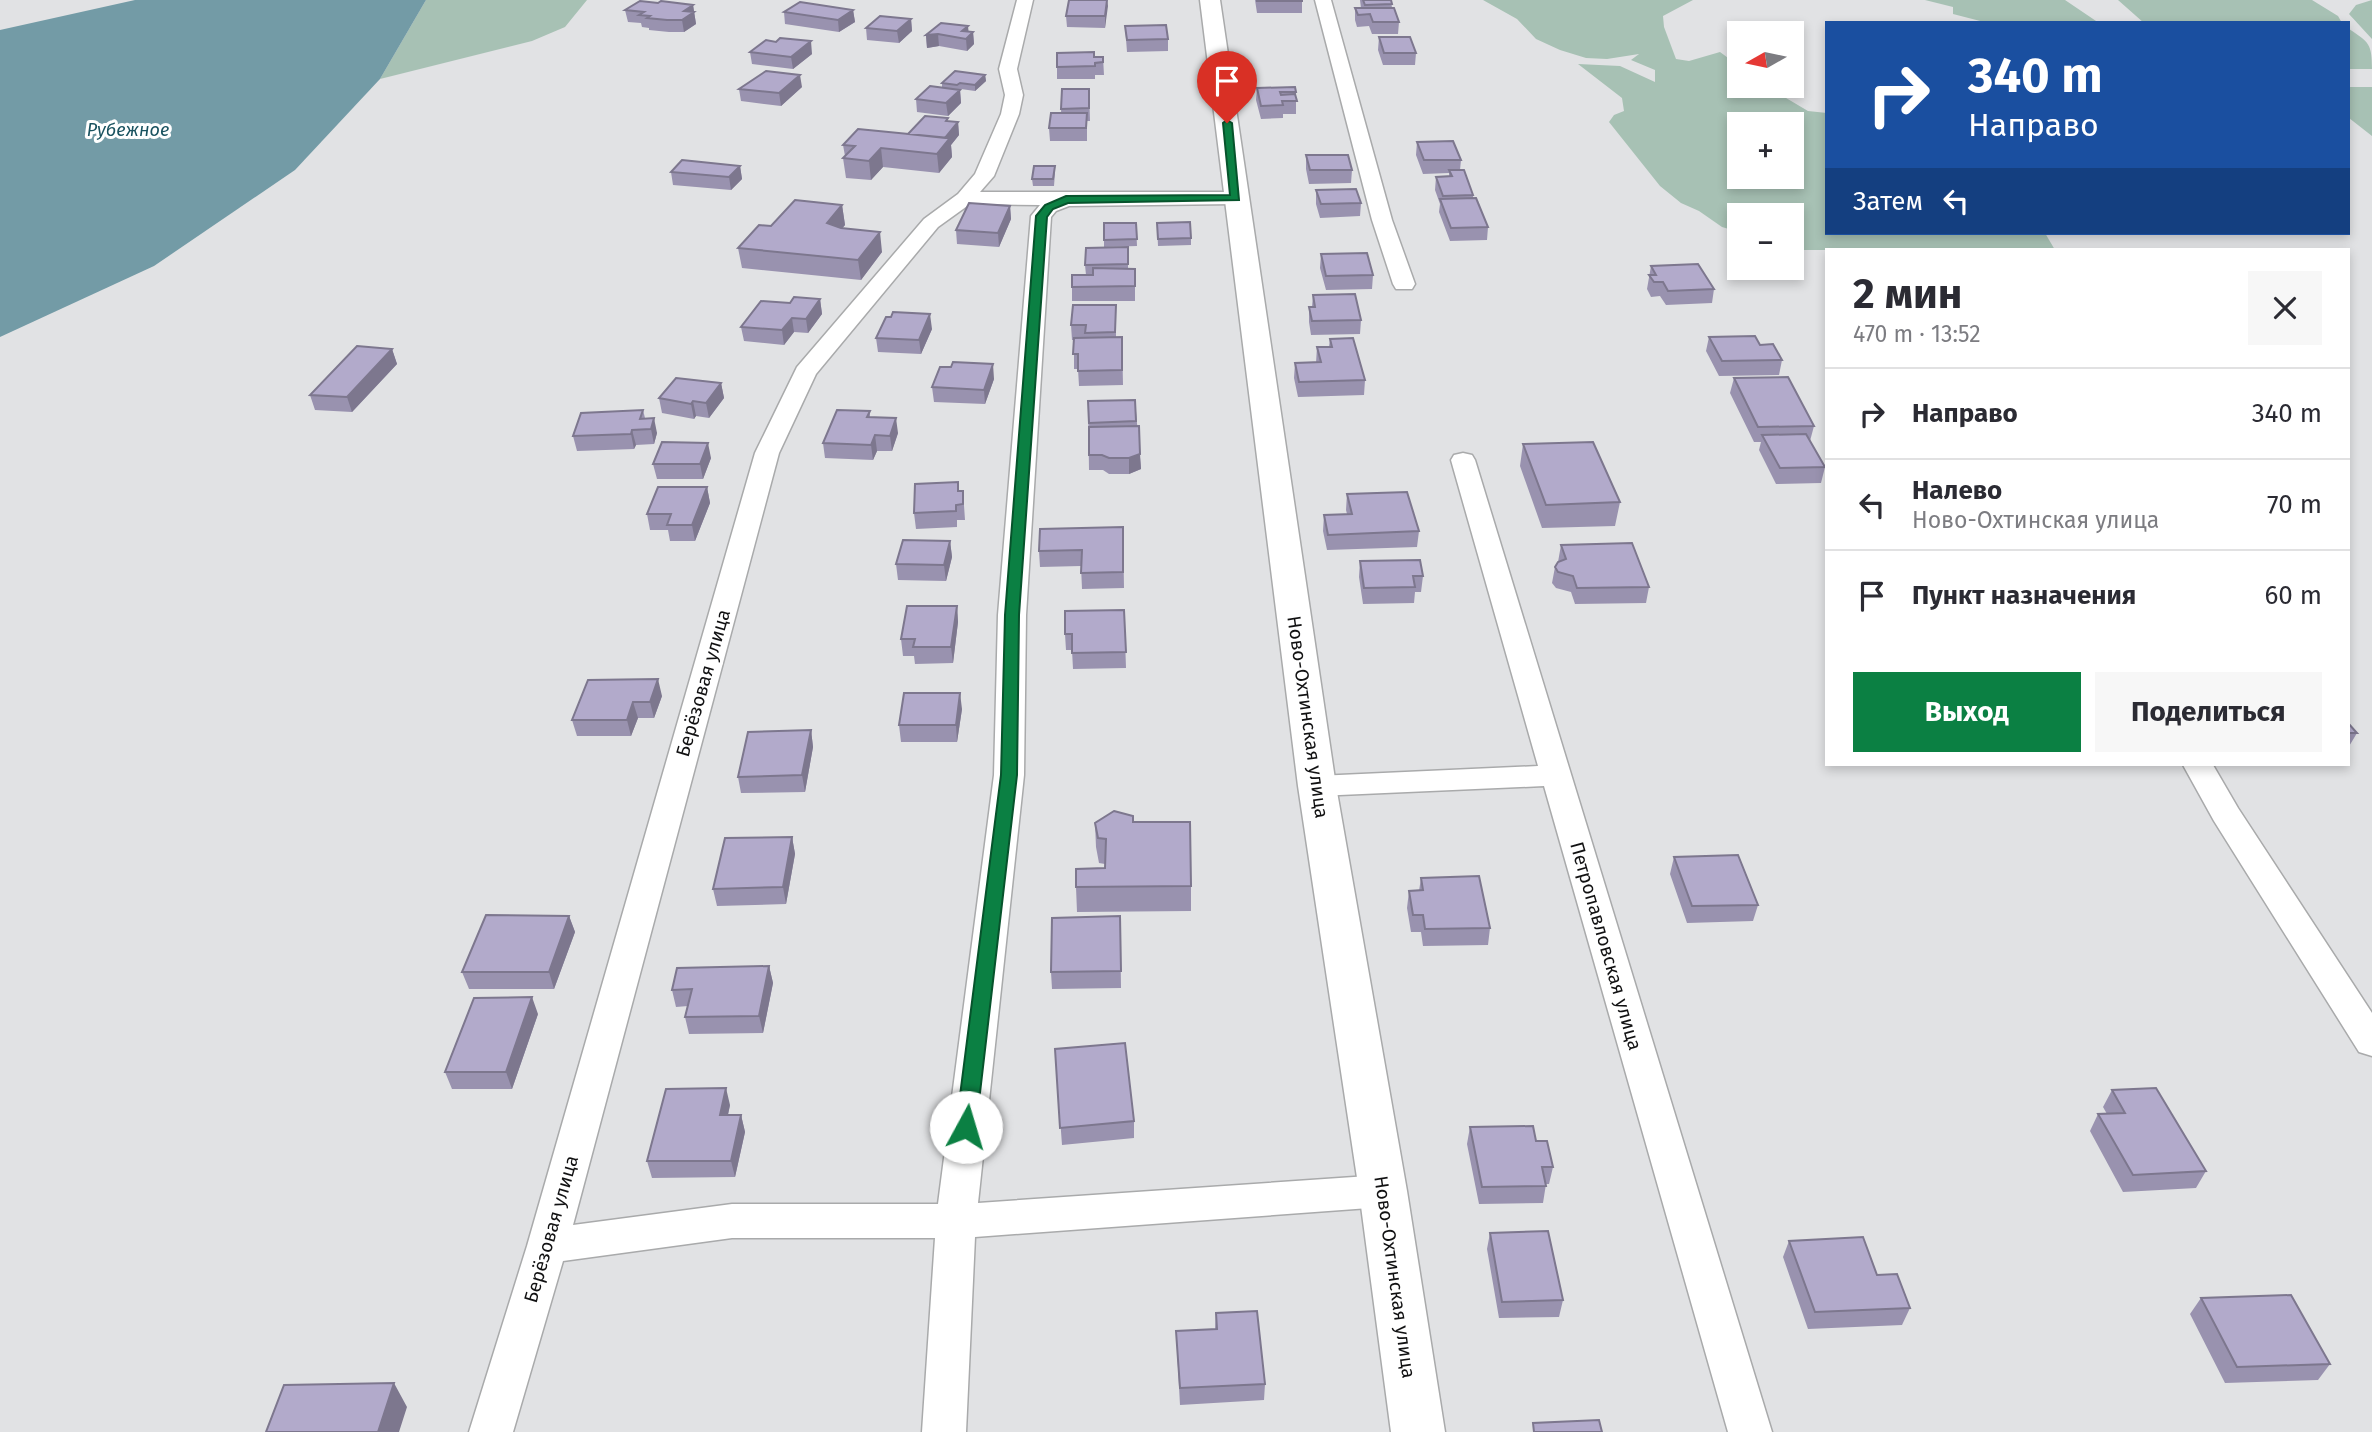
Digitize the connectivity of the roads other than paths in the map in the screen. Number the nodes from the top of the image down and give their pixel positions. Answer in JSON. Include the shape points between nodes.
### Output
{"nodes":[{"id":1,"x":1025,"y":0,"type":"edge"},
{"id":2,"x":1210,"y":0,"type":"edge"},
{"id":3,"x":1323,"y":0,"type":"edge"},
{"id":4,"x":965,"y":198,"type":"junction"},
{"id":5,"x":1235,"y":198,"type":"junction"},
{"id":6,"x":1066,"y":200,"type":"junction"},
{"id":7,"x":1404,"y":284,"type":"dead end"},
{"id":8,"x":1464,"y":460,"type":"dead end"},
{"id":9,"x":2199,"y":766,"type":"edge"},
{"id":10,"x":1556,"y":775,"type":"junction"},
{"id":11,"x":1317,"y":786,"type":"junction"},
{"id":12,"x":2372,"y":1042,"type":"edge"},
{"id":13,"x":1383,"y":1191,"type":"junction"},
{"id":14,"x":956,"y":1221,"type":"junction"},
{"id":15,"x":547,"y":1246,"type":"junction"},
{"id":16,"x":491,"y":1432,"type":"edge"},
{"id":17,"x":944,"y":1432,"type":"edge"},
{"id":18,"x":1418,"y":1432,"type":"edge"},
{"id":19,"x":1750,"y":1432,"type":"edge"}],
"edges":[{"from":1,"to":4,"type":"street","name":"Берёзовая улица","via":[[1009,69],[1014,95],[1010,114],[984,176]]},
{"from":2,"to":5,"type":"street","name":"Ново-Охтинская улица"},
{"from":3,"to":7,"type":"street","via":[[1382,220]]},
{"from":4,"to":6,"type":"street"},
{"from":4,"to":15,"type":"street","name":"Берёзовая улица","via":[[931,223],[805,372],[767,453]]},
{"from":5,"to":6,"type":"street"},
{"from":5,"to":11,"type":"street","name":"Ново-Охтинская улица"},
{"from":6,"to":14,"type":"street","via":[[1041,216],[1012,615],[1009,775]]},
{"from":8,"to":10,"type":"street","name":"Петропавловская улица"},
{"from":9,"to":12,"type":"street"},
{"from":10,"to":11,"type":"street"},
{"from":10,"to":19,"type":"street","name":"Петропавловская улица"},
{"from":11,"to":13,"type":"street","name":"Ново-Охтинская улица"},
{"from":13,"to":14,"type":"street"},
{"from":13,"to":18,"type":"street","name":"Ново-Охтинская улица"},
{"from":14,"to":15,"type":"street","via":[[732,1221]]},
{"from":14,"to":17,"type":"street"},
{"from":15,"to":16,"type":"street","name":"Берёзовая улица"}]}
